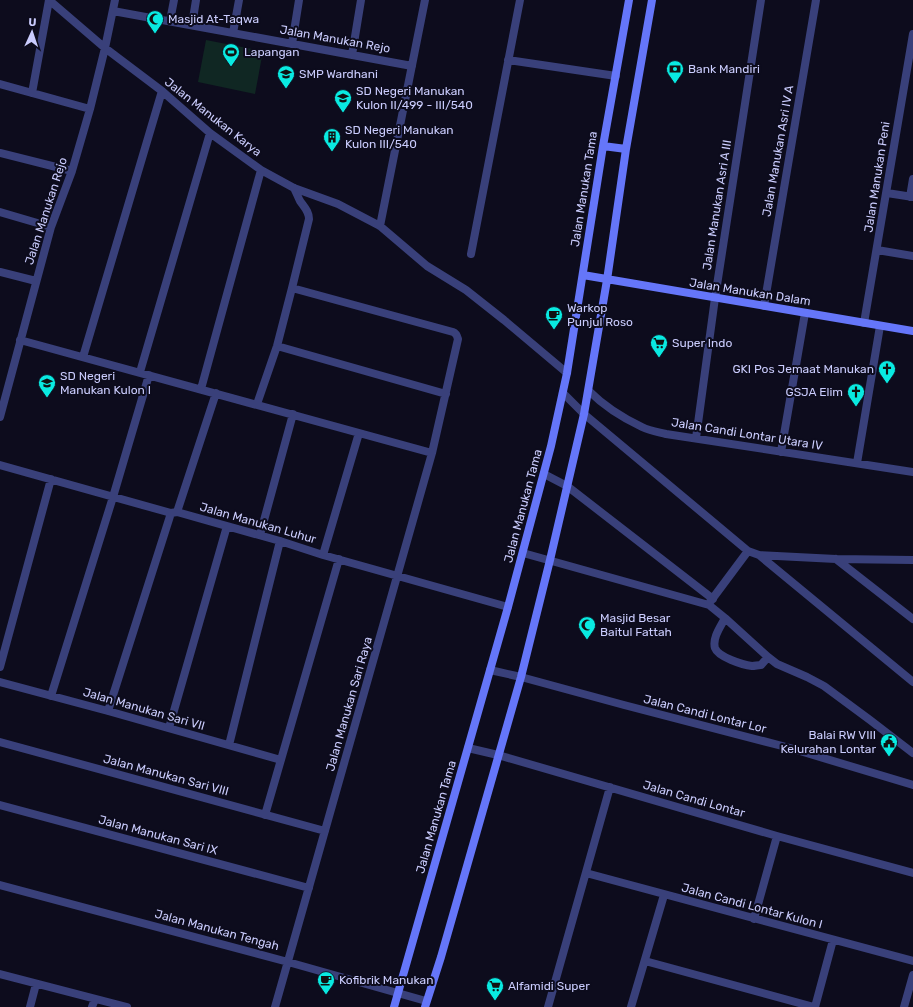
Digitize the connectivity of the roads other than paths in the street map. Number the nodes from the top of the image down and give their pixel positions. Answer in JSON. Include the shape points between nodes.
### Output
{"nodes":[{"id":1,"x":49,"y":0,"type":"edge"},
{"id":2,"x":115,"y":0,"type":"edge"},
{"id":3,"x":174,"y":0,"type":"edge"},
{"id":4,"x":196,"y":0,"type":"edge"},
{"id":5,"x":239,"y":0,"type":"edge"},
{"id":6,"x":299,"y":0,"type":"edge"},
{"id":7,"x":361,"y":0,"type":"edge"},
{"id":8,"x":425,"y":0,"type":"edge"},
{"id":9,"x":520,"y":0,"type":"edge"},
{"id":10,"x":629,"y":0,"type":"edge"},
{"id":11,"x":652,"y":0,"type":"edge"},
{"id":12,"x":761,"y":0,"type":"edge"},
{"id":13,"x":816,"y":0,"type":"edge"},
{"id":14,"x":113,"y":11,"type":"junction"},
{"id":15,"x":170,"y":21,"type":"junction"},
{"id":16,"x":192,"y":25,"type":"junction"},
{"id":17,"x":233,"y":33,"type":"junction"},
{"id":18,"x":913,"y":34,"type":"edge"},
{"id":19,"x":292,"y":44,"type":"junction"},
{"id":20,"x":105,"y":48,"type":"junction"},
{"id":21,"x":352,"y":55,"type":"junction"},
{"id":22,"x":508,"y":60,"type":"junction"},
{"id":23,"x":412,"y":66,"type":"junction"},
{"id":24,"x":616,"y":76,"type":"junction"},
{"id":25,"x":0,"y":84,"type":"edge"},
{"id":26,"x":162,"y":92,"type":"junction"},
{"id":27,"x":32,"y":93,"type":"junction"},
{"id":28,"x":90,"y":109,"type":"junction"},
{"id":29,"x":210,"y":133,"type":"junction"},
{"id":30,"x":603,"y":146,"type":"junction"},
{"id":31,"x":626,"y":149,"type":"junction"},
{"id":32,"x":0,"y":152,"type":"edge"},
{"id":33,"x":261,"y":170,"type":"junction"},
{"id":34,"x":72,"y":171,"type":"junction"},
{"id":35,"x":913,"y":178,"type":"edge"},
{"id":36,"x":294,"y":188,"type":"junction"},
{"id":37,"x":887,"y":193,"type":"junction"},
{"id":38,"x":912,"y":197,"type":"edge"},
{"id":39,"x":0,"y":212,"type":"edge"},
{"id":40,"x":51,"y":226,"type":"junction"},
{"id":41,"x":380,"y":226,"type":"junction"},
{"id":42,"x":877,"y":250,"type":"junction"},
{"id":43,"x":471,"y":254,"type":"dead end"},
{"id":44,"x":913,"y":256,"type":"edge"},
{"id":45,"x":0,"y":272,"type":"edge"},
{"id":46,"x":583,"y":275,"type":"junction"},
{"id":47,"x":608,"y":280,"type":"junction"},
{"id":48,"x":36,"y":281,"type":"junction"},
{"id":49,"x":292,"y":288,"type":"junction"},
{"id":50,"x":715,"y":298,"type":"junction"},
{"id":51,"x":764,"y":306,"type":"junction"},
{"id":52,"x":805,"y":313,"type":"junction"},
{"id":53,"x":864,"y":323,"type":"junction"},
{"id":54,"x":880,"y":326,"type":"junction"},
{"id":55,"x":913,"y":331,"type":"edge"},
{"id":56,"x":20,"y":340,"type":"junction"},
{"id":57,"x":277,"y":346,"type":"junction"},
{"id":58,"x":83,"y":357,"type":"junction"},
{"id":59,"x":140,"y":372,"type":"junction"},
{"id":60,"x":567,"y":373,"type":"junction"},
{"id":61,"x":149,"y":375,"type":"junction"},
{"id":62,"x":202,"y":389,"type":"junction"},
{"id":63,"x":589,"y":391,"type":"junction"},
{"id":64,"x":563,"y":393,"type":"junction"},
{"id":65,"x":216,"y":394,"type":"junction"},
{"id":66,"x":446,"y":394,"type":"junction"},
{"id":67,"x":257,"y":404,"type":"junction"},
{"id":68,"x":293,"y":414,"type":"junction"},
{"id":69,"x":584,"y":414,"type":"junction"},
{"id":70,"x":0,"y":417,"type":"edge"},
{"id":71,"x":359,"y":433,"type":"junction"},
{"id":72,"x":696,"y":438,"type":"junction"},
{"id":73,"x":781,"y":452,"type":"junction"},
{"id":74,"x":432,"y":453,"type":"junction"},
{"id":75,"x":857,"y":463,"type":"junction"},
{"id":76,"x":0,"y":465,"type":"edge"},
{"id":77,"x":913,"y":472,"type":"edge"},
{"id":78,"x":544,"y":474,"type":"junction"},
{"id":79,"x":51,"y":479,"type":"junction"},
{"id":80,"x":567,"y":486,"type":"junction"},
{"id":81,"x":113,"y":497,"type":"junction"},
{"id":82,"x":174,"y":512,"type":"junction"},
{"id":83,"x":227,"y":526,"type":"junction"},
{"id":84,"x":260,"y":535,"type":"junction"},
{"id":85,"x":280,"y":541,"type":"junction"},
{"id":86,"x":748,"y":551,"type":"junction"},
{"id":87,"x":523,"y":553,"type":"junction"},
{"id":88,"x":323,"y":555,"type":"junction"},
{"id":89,"x":759,"y":555,"type":"junction"},
{"id":90,"x":339,"y":559,"type":"junction"},
{"id":91,"x":836,"y":559,"type":"junction"},
{"id":92,"x":550,"y":560,"type":"junction"},
{"id":93,"x":913,"y":560,"type":"edge"},
{"id":94,"x":397,"y":576,"type":"junction"},
{"id":95,"x":711,"y":602,"type":"junction"},
{"id":96,"x":508,"y":607,"type":"junction"},
{"id":97,"x":725,"y":618,"type":"junction"},
{"id":98,"x":913,"y":619,"type":"edge"},
{"id":99,"x":768,"y":657,"type":"junction"},
{"id":100,"x":0,"y":667,"type":"edge"},
{"id":101,"x":490,"y":670,"type":"junction"},
{"id":102,"x":521,"y":677,"type":"junction"},
{"id":103,"x":0,"y":682,"type":"edge"},
{"id":104,"x":913,"y":682,"type":"edge"},
{"id":105,"x":51,"y":696,"type":"junction"},
{"id":106,"x":108,"y":711,"type":"junction"},
{"id":107,"x":169,"y":728,"type":"junction"},
{"id":108,"x":0,"y":742,"type":"edge"},
{"id":109,"x":229,"y":745,"type":"junction"},
{"id":110,"x":468,"y":748,"type":"junction"},
{"id":111,"x":913,"y":753,"type":"edge"},
{"id":112,"x":498,"y":755,"type":"junction"},
{"id":113,"x":281,"y":760,"type":"junction"},
{"id":114,"x":913,"y":784,"type":"edge"},
{"id":115,"x":610,"y":787,"type":"junction"},
{"id":116,"x":0,"y":805,"type":"edge"},
{"id":117,"x":265,"y":815,"type":"junction"},
{"id":118,"x":325,"y":831,"type":"junction"},
{"id":119,"x":777,"y":836,"type":"junction"},
{"id":120,"x":586,"y":873,"type":"junction"},
{"id":121,"x":913,"y":873,"type":"edge"},
{"id":122,"x":0,"y":885,"type":"edge"},
{"id":123,"x":309,"y":888,"type":"junction"},
{"id":124,"x":664,"y":895,"type":"junction"},
{"id":125,"x":754,"y":919,"type":"junction"},
{"id":126,"x":833,"y":940,"type":"junction"},
{"id":127,"x":913,"y":961,"type":"edge"},
{"id":128,"x":288,"y":962,"type":"junction"},
{"id":129,"x":645,"y":962,"type":"junction"},
{"id":130,"x":0,"y":974,"type":"edge"},
{"id":131,"x":913,"y":975,"type":"edge"},
{"id":132,"x":36,"y":984,"type":"junction"},
{"id":133,"x":399,"y":992,"type":"junction"},
{"id":134,"x":94,"y":1003,"type":"edge"},
{"id":135,"x":426,"y":1004,"type":"edge"},
{"id":136,"x":30,"y":1007,"type":"edge"},
{"id":137,"x":127,"y":1007,"type":"edge"},
{"id":138,"x":275,"y":1007,"type":"edge"},
{"id":139,"x":394,"y":1007,"type":"edge"},
{"id":140,"x":548,"y":1007,"type":"edge"},
{"id":141,"x":631,"y":1007,"type":"edge"},
{"id":142,"x":814,"y":1007,"type":"edge"},
{"id":143,"x":904,"y":1007,"type":"edge"}],
"edges":[{"from":1,"to":20,"type":"street","name":"Jalan Manukan Karya"},
{"from":1,"to":27,"type":"street"},
{"from":2,"to":14,"type":"street","name":"Jalan Manukan Rejo"},
{"from":3,"to":15,"type":"street"},
{"from":4,"to":16,"type":"street"},
{"from":5,"to":17,"type":"street"},
{"from":6,"to":19,"type":"street"},
{"from":7,"to":21,"type":"street"},
{"from":8,"to":23,"type":"street"},
{"from":9,"to":22,"type":"street"},
{"from":10,"to":24,"type":"street","name":"Jalan Manukan Tama"},
{"from":11,"to":31,"type":"street"},
{"from":12,"to":50,"type":"street","name":"Jalan Manukan Asri A III"},
{"from":13,"to":51,"type":"street","name":"Jalan Manukan Asri IV A"},
{"from":14,"to":15,"type":"street","name":"Jalan Manukan Rejo"},
{"from":14,"to":20,"type":"street","name":"Jalan Manukan Rejo"},
{"from":15,"to":16,"type":"street","name":"Jalan Manukan Rejo"},
{"from":16,"to":17,"type":"street","name":"Jalan Manukan Rejo"},
{"from":17,"to":19,"type":"street","name":"Jalan Manukan Rejo"},
{"from":18,"to":37,"type":"street","name":"Jalan Manukan Peni"},
{"from":19,"to":21,"type":"street","name":"Jalan Manukan Rejo"},
{"from":20,"to":26,"type":"street","name":"Jalan Manukan Karya"},
{"from":20,"to":28,"type":"street","name":"Jalan Manukan Rejo"},
{"from":21,"to":23,"type":"street","name":"Jalan Manukan Rejo"},
{"from":22,"to":24,"type":"street"},
{"from":22,"to":43,"type":"street"},
{"from":23,"to":41,"type":"street"},
{"from":24,"to":30,"type":"street","name":"Jalan Manukan Tama"},
{"from":25,"to":27,"type":"street"},
{"from":26,"to":29,"type":"street","name":"Jalan Manukan Karya"},
{"from":26,"to":58,"type":"street"},
{"from":27,"to":28,"type":"street"},
{"from":28,"to":34,"type":"street","name":"Jalan Manukan Rejo"},
{"from":29,"to":33,"type":"street","name":"Jalan Manukan Karya"},
{"from":29,"to":59,"type":"street"},
{"from":30,"to":31,"type":"street"},
{"from":30,"to":46,"type":"street","name":"Jalan Manukan Tama"},
{"from":31,"to":47,"type":"street"},
{"from":32,"to":34,"type":"street"},
{"from":33,"to":36,"type":"street","name":"Jalan Manukan Karya"},
{"from":33,"to":62,"type":"street"},
{"from":34,"to":40,"type":"street","name":"Jalan Manukan Rejo"},
{"from":35,"to":38,"type":"street"},
{"from":36,"to":41,"type":"street","name":"Jalan Manukan Karya","via":[[338,204]]},
{"from":36,"to":49,"type":"street","via":[[309,214],[309,219]]},
{"from":37,"to":38,"type":"street"},
{"from":37,"to":42,"type":"street","name":"Jalan Manukan Peni"},
{"from":39,"to":40,"type":"street"},
{"from":40,"to":48,"type":"street","name":"Jalan Manukan Rejo"},
{"from":41,"to":60,"type":"street","name":"Jalan Manukan Karya","via":[[427,266],[466,290]]},
{"from":42,"to":44,"type":"street"},
{"from":42,"to":53,"type":"street","name":"Jalan Manukan Peni"},
{"from":45,"to":48,"type":"street"},
{"from":46,"to":47,"type":"street","name":"Jalan Manukan Dalam"},
{"from":46,"to":60,"type":"street","name":"Jalan Manukan Tama"},
{"from":47,"to":50,"type":"street","name":"Jalan Manukan Dalam"},
{"from":47,"to":63,"type":"street"},
{"from":48,"to":56,"type":"street","name":"Jalan Manukan Rejo"},
{"from":49,"to":57,"type":"street"},
{"from":49,"to":66,"type":"street","name":"Jalan Manukan Sari Raya","via":[[456,333],[457,344]]},
{"from":50,"to":51,"type":"street","name":"Jalan Manukan Dalam"},
{"from":50,"to":72,"type":"street","name":"Jalan Manukan Asri A III"},
{"from":51,"to":52,"type":"street","name":"Jalan Manukan Dalam"},
{"from":52,"to":53,"type":"street","name":"Jalan Manukan Dalam"},
{"from":52,"to":73,"type":"street"},
{"from":53,"to":54,"type":"street","name":"Jalan Manukan Dalam"},
{"from":54,"to":55,"type":"street","name":"Jalan Manukan Dalam"},
{"from":54,"to":75,"type":"street"},
{"from":56,"to":58,"type":"street"},
{"from":56,"to":70,"type":"street","name":"Jalan Manukan Rejo"},
{"from":57,"to":66,"type":"street"},
{"from":57,"to":67,"type":"street"},
{"from":58,"to":59,"type":"street"},
{"from":59,"to":61,"type":"street"},
{"from":60,"to":64,"type":"street","name":"Jalan Manukan Tama"},
{"from":61,"to":62,"type":"street"},
{"from":61,"to":81,"type":"street"},
{"from":62,"to":65,"type":"street"},
{"from":63,"to":69,"type":"street"},
{"from":63,"to":72,"type":"street","name":"Jalan Candi Lontar Utara IV","via":[[608,407],[643,427],[666,434]]},
{"from":64,"to":69,"type":"street"},
{"from":64,"to":78,"type":"street","name":"Jalan Manukan Tama"},
{"from":65,"to":67,"type":"street"},
{"from":65,"to":82,"type":"street"},
{"from":66,"to":74,"type":"street","name":"Jalan Manukan Sari Raya"},
{"from":67,"to":68,"type":"street"},
{"from":68,"to":71,"type":"street"},
{"from":68,"to":84,"type":"street"},
{"from":69,"to":80,"type":"street"},
{"from":69,"to":86,"type":"street"},
{"from":71,"to":74,"type":"street"},
{"from":71,"to":88,"type":"street"},
{"from":72,"to":73,"type":"street","name":"Jalan Candi Lontar Utara IV"},
{"from":73,"to":75,"type":"street","name":"Jalan Candi Lontar Utara IV"},
{"from":74,"to":94,"type":"street","name":"Jalan Manukan Sari Raya"},
{"from":75,"to":77,"type":"street","name":"Jalan Candi Lontar Utara IV"},
{"from":76,"to":79,"type":"street","name":"Jalan Manukan Luhur"},
{"from":78,"to":80,"type":"street"},
{"from":78,"to":87,"type":"street","name":"Jalan Manukan Tama"},
{"from":79,"to":81,"type":"street","name":"Jalan Manukan Luhur"},
{"from":79,"to":100,"type":"street"},
{"from":80,"to":92,"type":"street"},
{"from":80,"to":95,"type":"street"},
{"from":81,"to":82,"type":"street","name":"Jalan Manukan Luhur"},
{"from":81,"to":105,"type":"street"},
{"from":82,"to":83,"type":"street","name":"Jalan Manukan Luhur"},
{"from":82,"to":106,"type":"street"},
{"from":83,"to":84,"type":"street","name":"Jalan Manukan Luhur"},
{"from":83,"to":107,"type":"street"},
{"from":84,"to":85,"type":"street","name":"Jalan Manukan Luhur"},
{"from":85,"to":88,"type":"street","name":"Jalan Manukan Luhur"},
{"from":85,"to":109,"type":"street"},
{"from":86,"to":89,"type":"street"},
{"from":86,"to":95,"type":"street"},
{"from":87,"to":92,"type":"street"},
{"from":87,"to":96,"type":"street","name":"Jalan Manukan Tama"},
{"from":88,"to":90,"type":"street","name":"Jalan Manukan Luhur"},
{"from":89,"to":91,"type":"street"},
{"from":89,"to":104,"type":"street"},
{"from":90,"to":94,"type":"street","name":"Jalan Manukan Luhur"},
{"from":90,"to":113,"type":"street"},
{"from":91,"to":93,"type":"street"},
{"from":91,"to":98,"type":"street"},
{"from":92,"to":95,"type":"street"},
{"from":92,"to":102,"type":"street"},
{"from":94,"to":96,"type":"street","name":"Jalan Manukan Luhur"},
{"from":94,"to":118,"type":"street","name":"Jalan Manukan Sari Raya"},
{"from":95,"to":97,"type":"street"},
{"from":96,"to":101,"type":"street","name":"Jalan Manukan Tama"},
{"from":97,"to":99,"type":"street"},
{"from":97,"to":99,"type":"street","via":[[716,638],[715,647],[719,654],[752,666],[761,665]]},
{"from":99,"to":111,"type":"street","via":[[784,668],[824,686]]},
{"from":101,"to":102,"type":"street","name":"Jalan Candi Lontar Lor"},
{"from":101,"to":110,"type":"street","name":"Jalan Manukan Tama"},
{"from":102,"to":112,"type":"street"},
{"from":102,"to":114,"type":"street","name":"Jalan Candi Lontar Lor","via":[[790,748]]},
{"from":103,"to":105,"type":"street","name":"Jalan Manukan Sari VII"},
{"from":105,"to":106,"type":"street","name":"Jalan Manukan Sari VII"},
{"from":106,"to":107,"type":"street","name":"Jalan Manukan Sari VII"},
{"from":107,"to":109,"type":"street","name":"Jalan Manukan Sari VII"},
{"from":108,"to":117,"type":"street","name":"Jalan Manukan Sari VIII"},
{"from":109,"to":113,"type":"street","name":"Jalan Manukan Sari VII"},
{"from":110,"to":112,"type":"street","name":"Jalan Candi Lontar"},
{"from":110,"to":133,"type":"street","name":"Jalan Manukan Tama"},
{"from":112,"to":115,"type":"street","name":"Jalan Candi Lontar"},
{"from":112,"to":135,"type":"street"},
{"from":113,"to":117,"type":"street"},
{"from":115,"to":119,"type":"street","name":"Jalan Candi Lontar"},
{"from":115,"to":120,"type":"street"},
{"from":116,"to":123,"type":"street","name":"Jalan Manukan Sari IX"},
{"from":117,"to":118,"type":"street","name":"Jalan Manukan Sari VIII"},
{"from":118,"to":123,"type":"street","name":"Jalan Manukan Sari Raya"},
{"from":119,"to":121,"type":"street","name":"Jalan Candi Lontar"},
{"from":119,"to":125,"type":"street"},
{"from":120,"to":124,"type":"street","name":"Jalan Candi Lontar Kulon I"},
{"from":120,"to":140,"type":"street"},
{"from":122,"to":128,"type":"street","name":"Jalan Manukan Tengah"},
{"from":123,"to":128,"type":"street","name":"Jalan Manukan Sari Raya"},
{"from":124,"to":125,"type":"street","name":"Jalan Candi Lontar Kulon I"},
{"from":124,"to":129,"type":"street"},
{"from":125,"to":126,"type":"street","name":"Jalan Candi Lontar Kulon I"},
{"from":126,"to":127,"type":"street","name":"Jalan Candi Lontar Kulon I"},
{"from":126,"to":142,"type":"street"},
{"from":128,"to":133,"type":"street","name":"Jalan Manukan Tengah"},
{"from":128,"to":138,"type":"street","name":"Jalan Manukan Sari Raya"},
{"from":129,"to":141,"type":"street"},
{"from":129,"to":142,"type":"street"},
{"from":130,"to":132,"type":"street"},
{"from":131,"to":143,"type":"street"},
{"from":132,"to":134,"type":"street"},
{"from":132,"to":136,"type":"street"},
{"from":133,"to":135,"type":"street","name":"Jalan Manukan Tengah"},
{"from":133,"to":139,"type":"street","name":"Jalan Manukan Tama"},
{"from":134,"to":137,"type":"street"}]}
